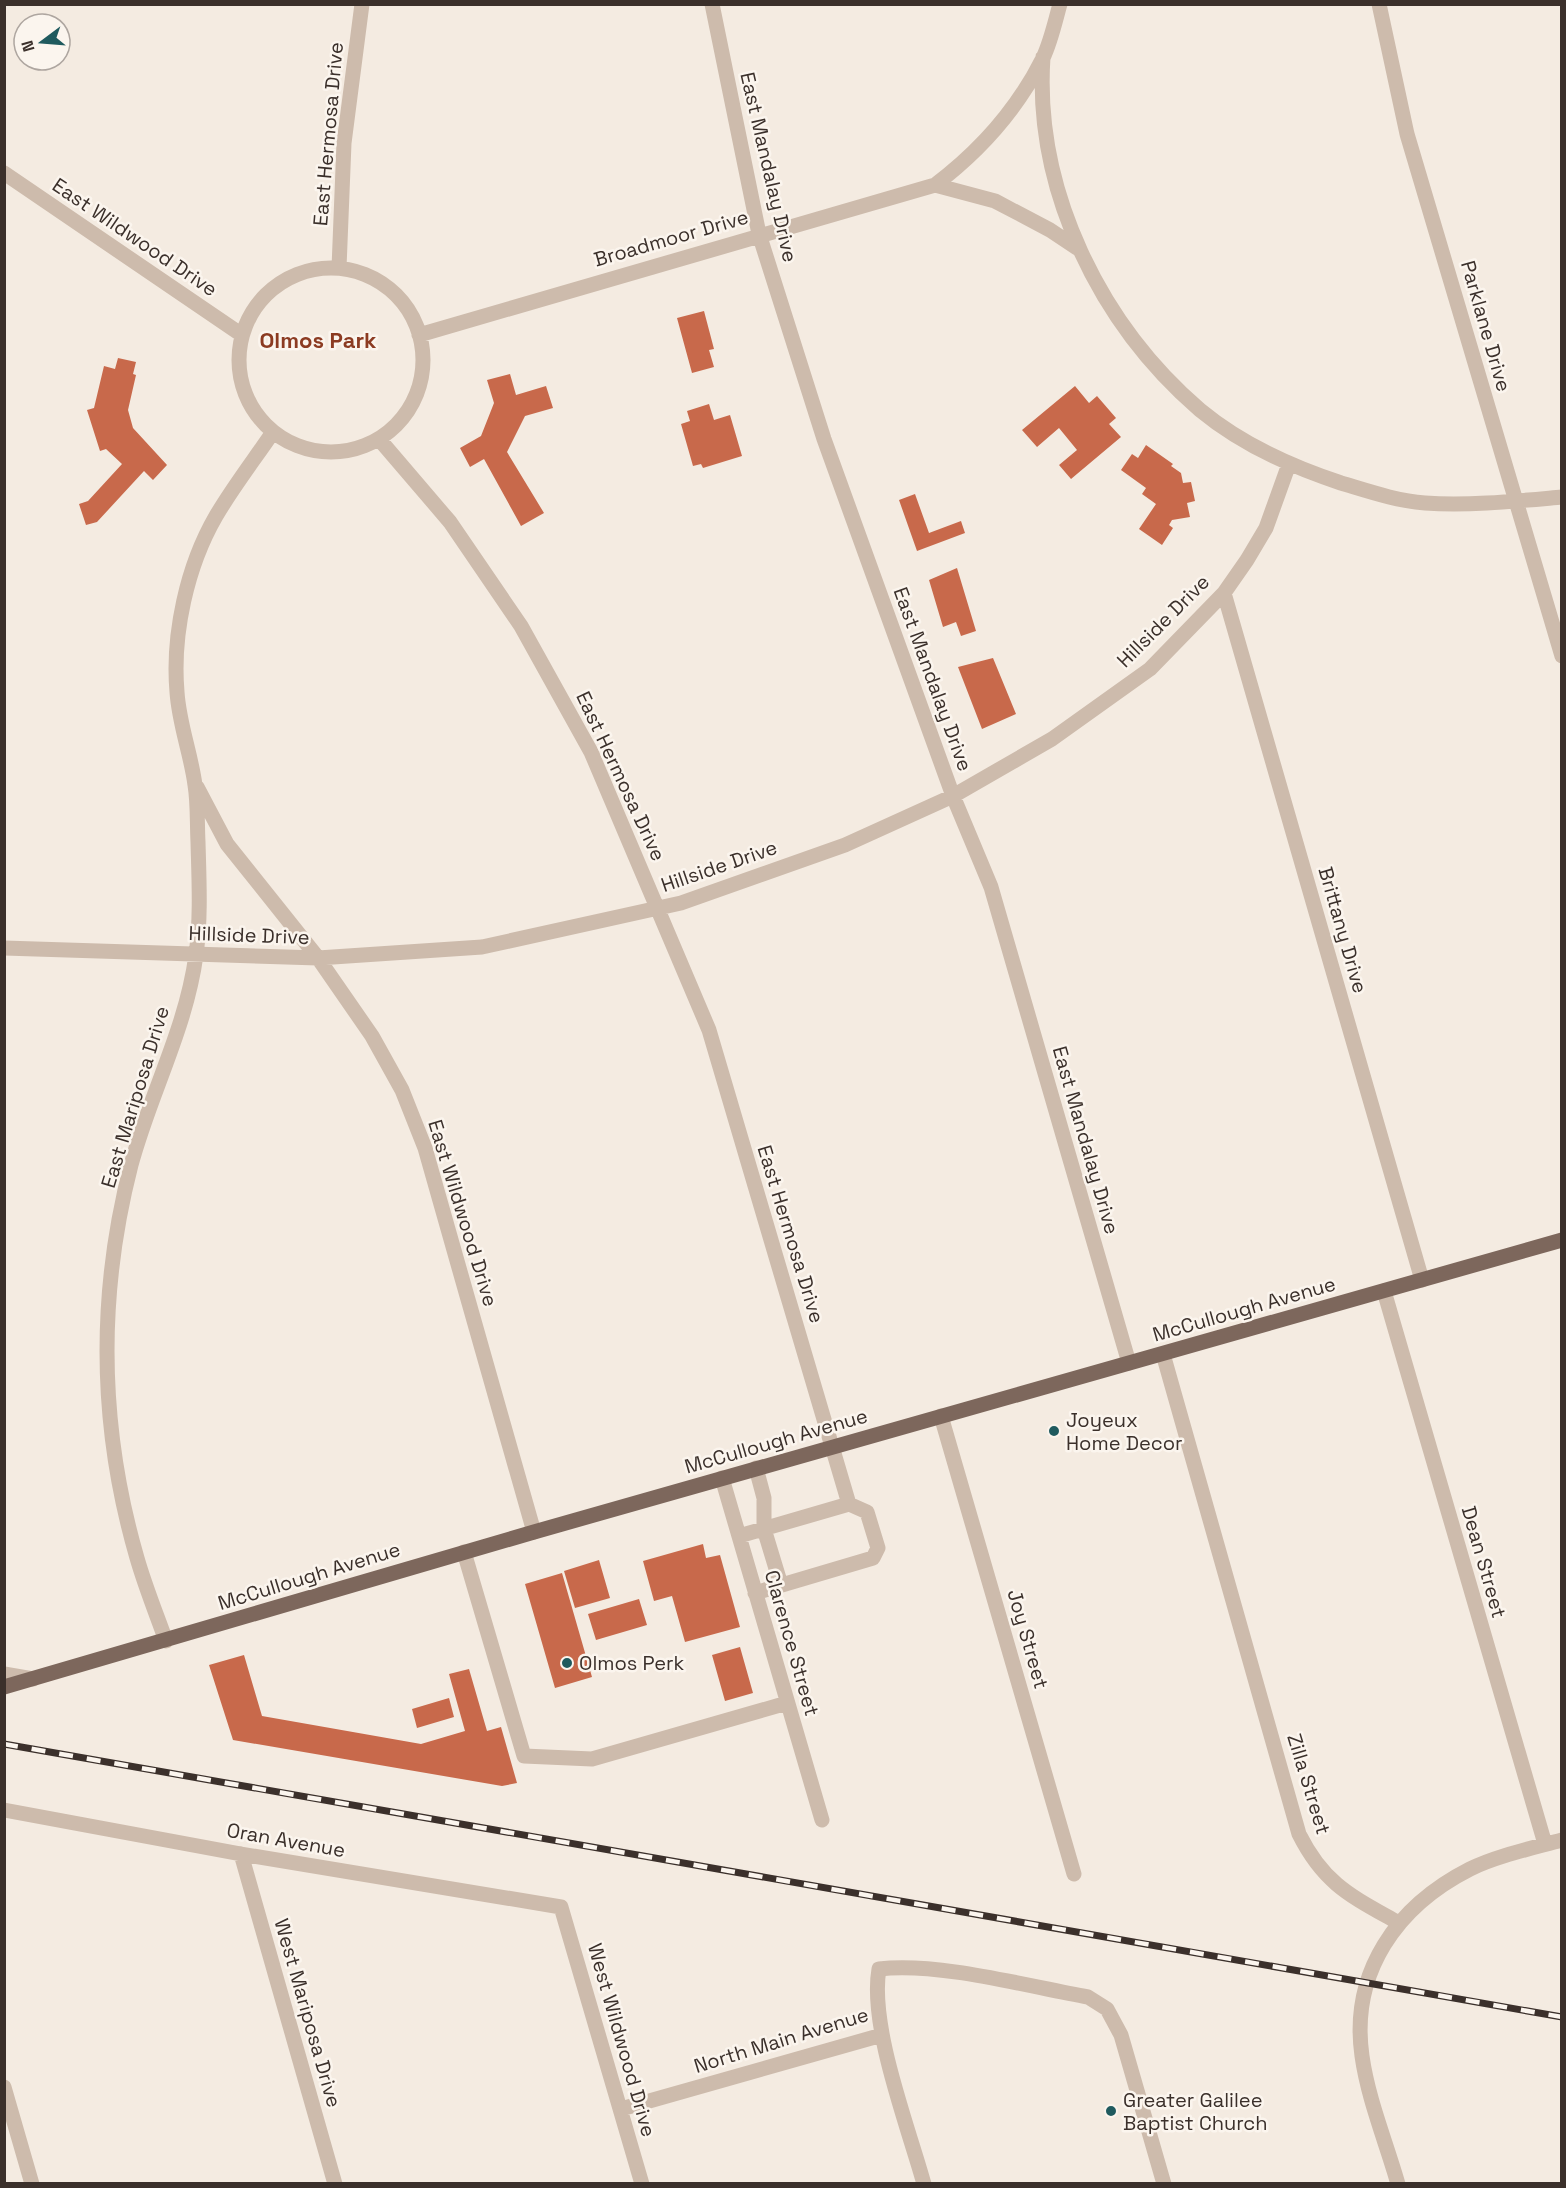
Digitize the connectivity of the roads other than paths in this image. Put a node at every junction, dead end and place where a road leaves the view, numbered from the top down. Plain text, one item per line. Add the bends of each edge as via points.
1 (362, 4) edge
2 (712, 4) edge
3 (1060, 4) edge
4 (1379, 4) edge
5 (1043, 57) junction
6 (4, 173) edge
7 (935, 185) junction
8 (759, 234) junction
9 (1077, 248) junction
10 (339, 268) junction
11 (242, 335) junction
12 (419, 335) junction
13 (273, 432) junction
14 (379, 439) junction
15 (1289, 464) junction
16 (1562, 498) edge
17 (1515, 501) junction
18 (1224, 593) junction
19 (1562, 656) edge
20 (195, 785) junction
21 (953, 796) junction
22 (659, 909) junction
23 (4, 948) edge
24 (196, 954) junction
25 (318, 958) junction
26 (1562, 1240) edge
27 (1422, 1280) junction
28 (1383, 1291) junction
29 (1163, 1354) junction
30 (1129, 1363) junction
31 (941, 1416) junction
32 (833, 1447) junction
33 (756, 1468) junction
34 (722, 1478) junction
35 (849, 1504) junction
36 (764, 1529) junction
37 (534, 1532) junction
38 (739, 1536) junction
39 (464, 1552) junction
40 (781, 1585) junction
41 (755, 1593) junction
42 (166, 1641) junction
43 (4, 1674) edge
44 (33, 1679) junction
45 (4, 1687) edge
46 (787, 1703) junction
47 (4, 1810) edge
48 (822, 1820) dead end
49 (1562, 1840) edge
50 (1545, 1845) junction
51 (241, 1854) junction
52 (1074, 1874) dead end
53 (561, 1907) joint
54 (1397, 1923) junction
55 (882, 2036) junction
56 (4, 2086) edge
57 (621, 2109) junction
58 (32, 2184) edge
59 (335, 2184) edge
60 (642, 2184) edge
61 (924, 2184) edge
62 (1164, 2184) edge
63 (1398, 2184) edge

1 - 10 street, East Hermosa Drive via 344,143
2 - 8 street, East Mandalay Drive
3 - 5 street
4 - 17 street, Parklane Drive via 1407,134
5 - 7 street, Broadmoor Drive via 1012,109 993,132
5 - 9 street via 1041,84 1048,141
6 - 11 street, East Wildwood Drive
7 - 8 street, Broadmoor Drive
7 - 9 street via 995,201
8 - 12 street, Broadmoor Drive
8 - 21 street, East Mandalay Drive via 824,440
9 - 15 street via 1100,289 1154,363 1201,411
10 - 11 street via 298,274 279,284 250,315
10 - 12 street via 369,276 389,289 405,306
11 - 13 street via 241,381 252,409
12 - 14 street via 423,364 417,394 402,420
13 - 14 street via 292,444 325,452 359,449
13 - 20 street, East Wildwood Drive via 215,517 200,548 186,597 180,627 177,692
14 - 22 street, East Hermosa Drive via 450,522 521,626 591,752
15 - 17 street via 1367,491 1424,503
15 - 18 street, Hillside Drive via 1266,528
16 - 17 street
17 - 19 street, Parklane Drive
18 - 21 street, Hillside Drive via 1150,669 1112,698 1052,739
18 - 27 street, Brittany Drive
20 - 24 street, East Wildwood Drive via 200,902
20 - 25 street, East Wildwood Drive via 227,844
21 - 22 street, Hillside Drive via 845,845
21 - 30 street, East Mandalay Drive via 991,887
22 - 25 street, Hillside Drive via 482,947
22 - 32 street, East Hermosa Drive via 709,1030
23 - 24 street, Hillside Drive
24 - 25 street, Hillside Drive
24 - 42 street, East Mariposa Drive via 178,1033 131,1166 114,1251 105,1339 118,1474 137,1557
25 - 37 street, East Wildwood Drive via 372,1036 402,1090 425,1148
26 - 27 main road, McCullough Avenue
27 - 28 main road, McCullough Avenue
28 - 29 main road, McCullough Avenue
28 - 50 street, Dean Street
29 - 30 main road, McCullough Avenue
29 - 54 street, Zilla Street via 1299,1834 1310,1855 1341,1890
30 - 31 main road, McCullough Avenue
31 - 32 main road, McCullough Avenue
31 - 52 street, Joy Street
32 - 33 main road, McCullough Avenue
32 - 35 street, East Hermosa Drive
33 - 34 main road, McCullough Avenue
33 - 36 street via 764,1497
34 - 37 main road, McCullough Avenue
34 - 38 street, Clarence Street
35 - 36 street
35 - 40 street via 867,1512 878,1548 873,1558
36 - 38 street
36 - 40 street
37 - 39 main road, McCullough Avenue
38 - 41 street, Clarence Street
39 - 42 main road, McCullough Avenue
39 - 46 street via 524,1756 592,1759
40 - 41 street
41 - 46 street, Clarence Street
42 - 44 main road, McCullough Avenue
43 - 44 street
44 - 45 main road, McCullough Avenue
46 - 48 street, Clarence Street
47 - 51 street, Oran Avenue
49 - 50 street
50 - 54 street via 1471,1868
51 - 53 street, Oran Avenue
51 - 59 street, West Mariposa Drive
53 - 57 street, West Wildwood Drive
54 - 63 street via 1365,1989 1360,2025 1371,2096
55 - 57 street, North Main Avenue
55 - 61 street
55 - 62 street, North Main Avenue via 877,2003 879,1969 933,1970 1088,1997 1107,2009 1121,2035
56 - 58 street
57 - 60 street, West Wildwood Drive

